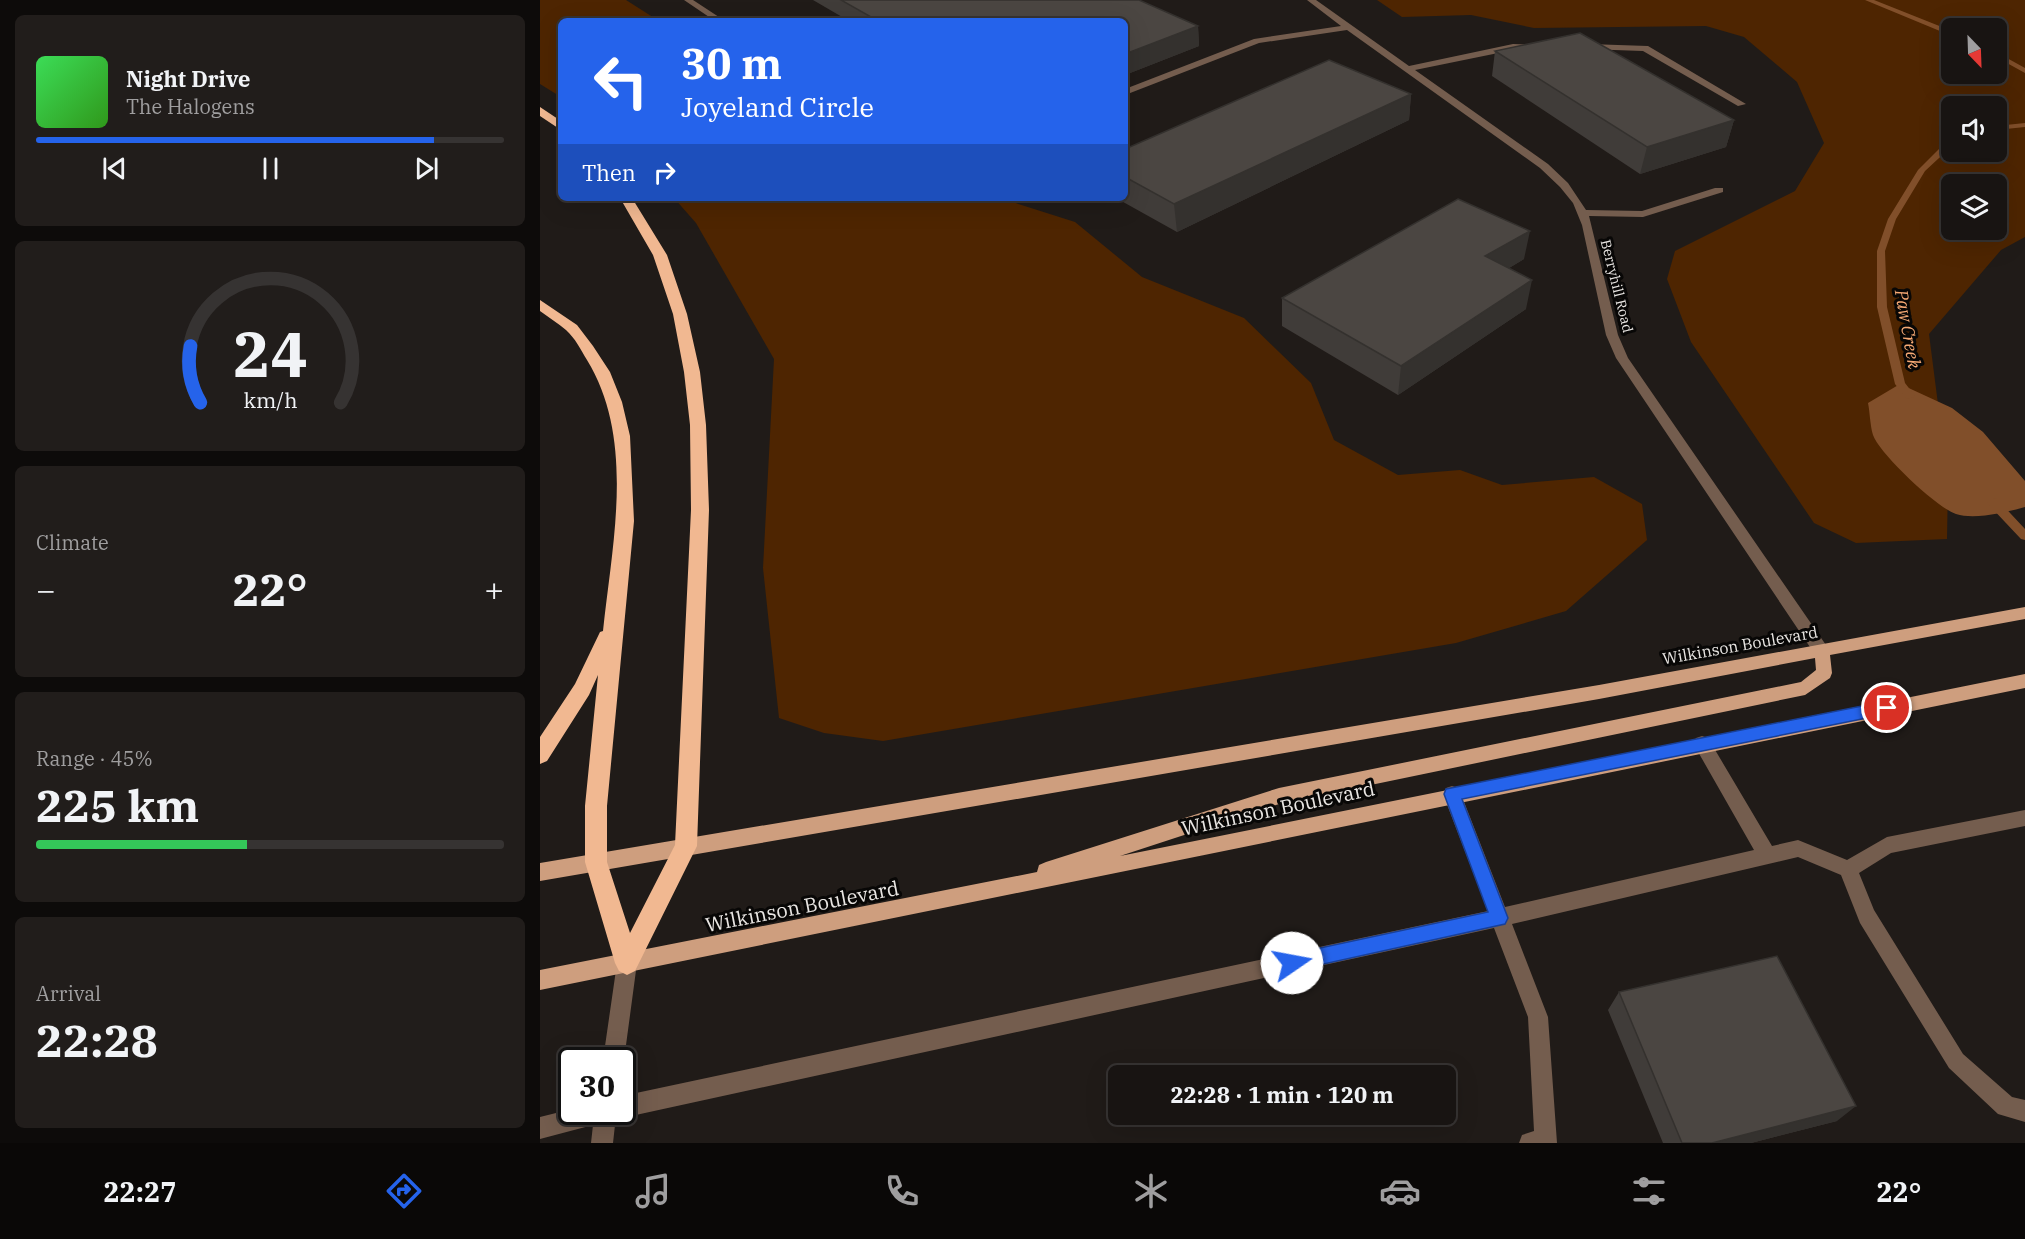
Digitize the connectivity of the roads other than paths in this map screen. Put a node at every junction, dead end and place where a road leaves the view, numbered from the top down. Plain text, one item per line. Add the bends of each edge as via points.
1 (688, 0) edge
2 (1311, 0) edge
3 (716, 18) edge
4 (1348, 27) junction
5 (1543, 47) edge
6 (1574, 47) edge
7 (1408, 69) junction
8 (1128, 91) edge
9 (1741, 104) dead end
10 (540, 110) edge
11 (558, 125) edge
12 (1719, 190) dead end
13 (628, 201) edge
14 (1582, 213) junction
15 (540, 304) edge
16 (2025, 613) edge
17 (613, 624) junction
18 (1822, 652) junction
19 (2025, 681) edge
20 (1702, 743) junction
21 (540, 755) edge
22 (1452, 794) junction
23 (2025, 818) edge
24 (686, 846) junction
25 (1767, 855) junction
26 (596, 862) junction
27 (1848, 869) junction
28 (540, 872) edge
29 (964, 897) junction
30 (1499, 918) junction
31 (627, 963) junction
32 (540, 980) edge
33 (615, 1047) edge
34 (636, 1104) edge
35 (2025, 1111) edge
36 (558, 1124) edge
37 (603, 1125) edge
38 (540, 1128) edge
39 (1540, 1142) edge
40 (602, 1143) edge

1 - 3 street
2 - 4 street, Berryhill Road
4 - 7 street, Berryhill Road
4 - 8 street via 1257,41
5 - 7 street via 1513,47
6 - 9 street via 1645,48
7 - 14 street, Berryhill Road via 1544,166 1564,185
10 - 11 highway
12 - 14 street via 1643,214
13 - 24 highway via 660,255 680,314 698,425 700,510
14 - 18 street, Berryhill Road via 1612,335 1622,358
15 - 17 highway via 572,328 586,346 602,372 622,436 625,521
16 - 18 main road, Wilkinson Boulevard
17 - 21 highway via 582,689
17 - 26 highway via 596,806
18 - 24 main road, Wilkinson Boulevard
18 - 29 main road via 1824,673 1805,688 1279,796
19 - 20 main road, Wilkinson Boulevard
20 - 22 main road, Wilkinson Boulevard
20 - 25 street
22 - 29 main road, Wilkinson Boulevard
22 - 30 street
23 - 27 street via 1887,845
24 - 26 main road, Wilkinson Boulevard
24 - 31 highway
25 - 27 street via 1798,848
25 - 30 street
26 - 28 main road, Wilkinson Boulevard
26 - 31 highway
27 - 35 street via 1867,916 1956,1061 2006,1106
29 - 31 main road, Wilkinson Boulevard
30 - 34 street
30 - 39 street via 1538,1017
31 - 32 main road, Wilkinson Boulevard
31 - 33 street
36 - 38 street
37 - 40 street

